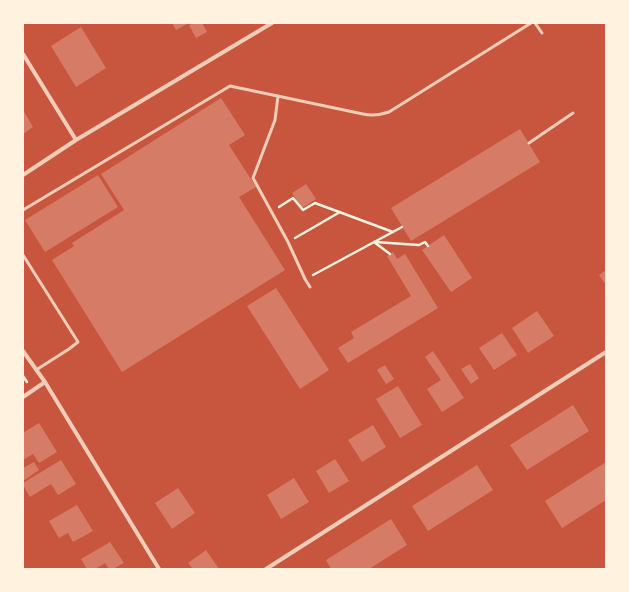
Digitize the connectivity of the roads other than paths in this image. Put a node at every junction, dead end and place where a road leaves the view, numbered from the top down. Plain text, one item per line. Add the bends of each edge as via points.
1 (272, 23) edge
2 (531, 23) edge
3 (535, 23) edge
4 (542, 33) dead end
5 (23, 54) edge
6 (278, 96) junction
7 (573, 113) dead end
8 (76, 140) junction
9 (529, 143) dead end
10 (23, 175) edge
11 (23, 210) edge
12 (23, 255) edge
13 (310, 287) dead end
14 (23, 351) edge
15 (606, 352) edge
16 (36, 370) junction
17 (45, 382) junction
18 (23, 397) edge
19 (159, 569) edge
20 (266, 569) edge

1 - 8 street
2 - 6 lane via 383,114 363,114
3 - 4 lane
5 - 8 street
6 - 11 lane via 234,86 227,87
6 - 13 lane via 275,120 253,178
7 - 9 lane
8 - 10 street
12 - 16 lane via 78,342
14 - 16 street
15 - 20 street
16 - 17 street
17 - 18 street
17 - 19 street

